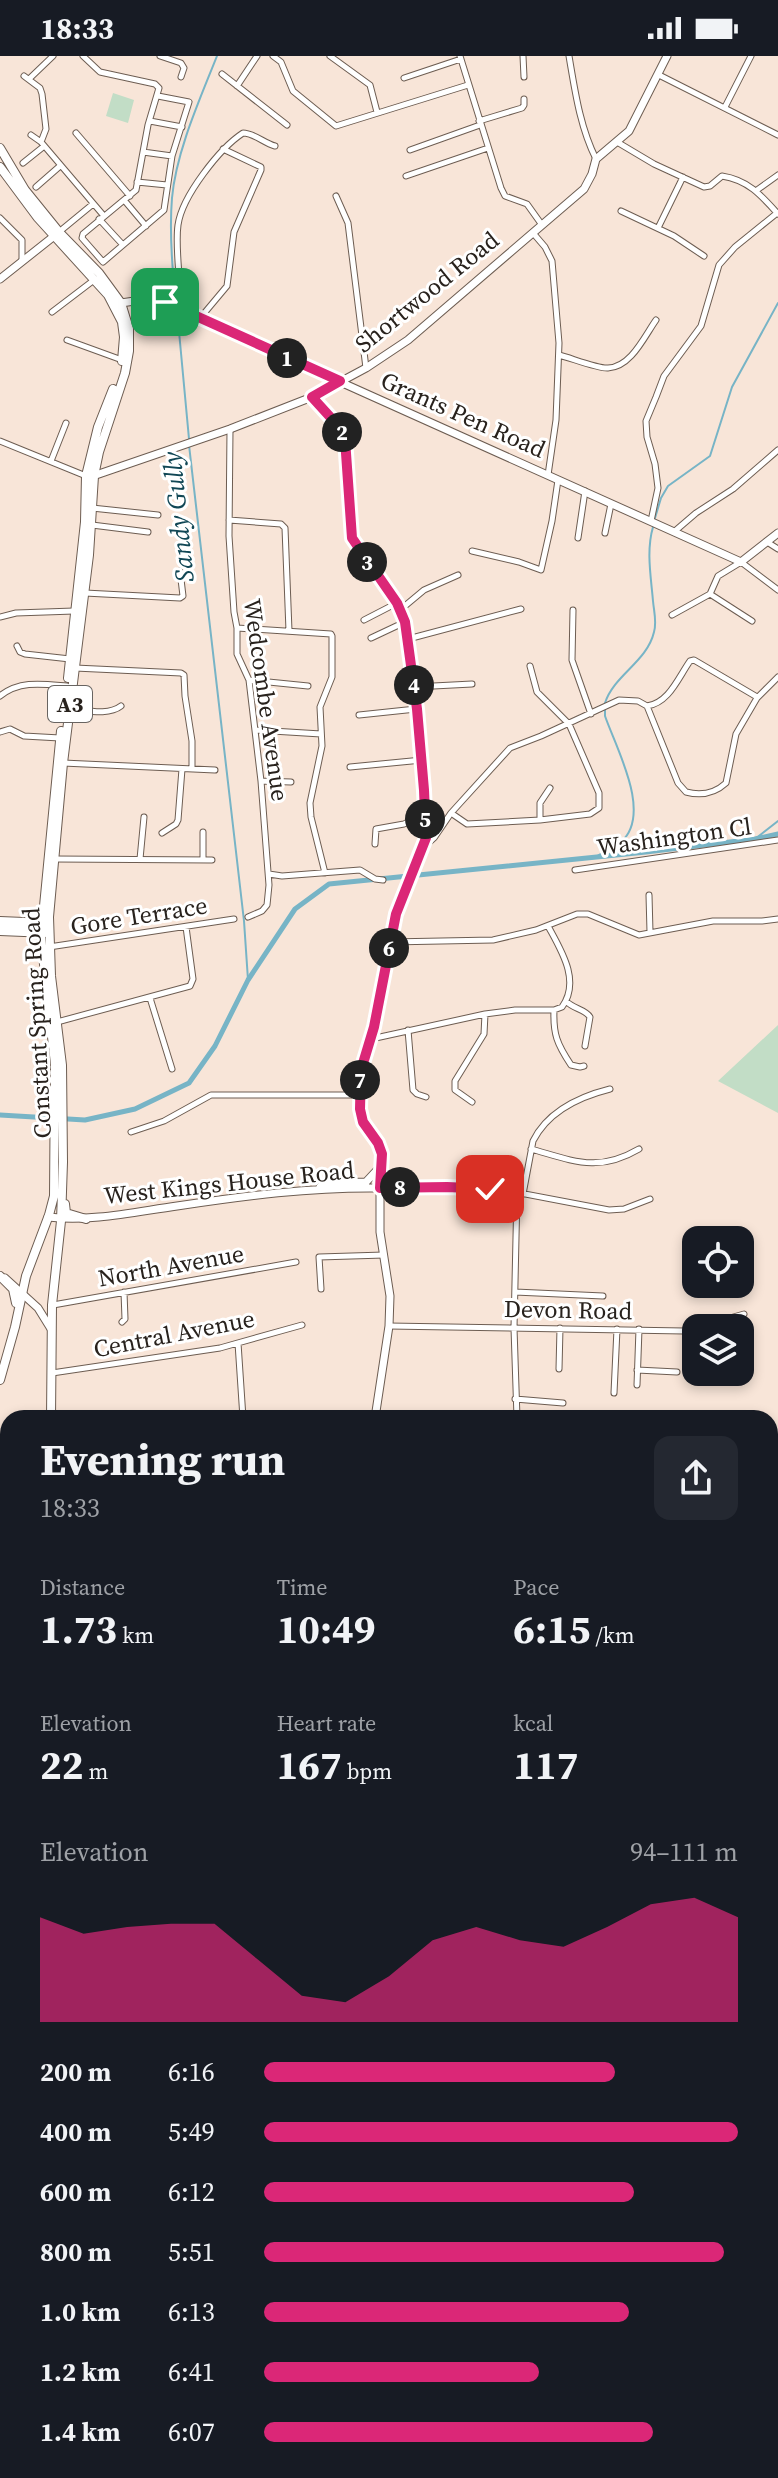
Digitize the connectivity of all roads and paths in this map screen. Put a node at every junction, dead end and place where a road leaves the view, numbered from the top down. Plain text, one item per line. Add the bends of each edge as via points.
1 (53, 56) edge
2 (83, 56) edge
3 (160, 56) edge
4 (257, 56) edge
5 (273, 56) edge
6 (331, 56) edge
7 (523, 56) edge
8 (569, 56) edge
9 (751, 56) edge
10 (168, 57) edge
11 (664, 57) edge
12 (460, 58) edge
13 (222, 74) dead end
14 (659, 75) junction
15 (181, 77) dead end
16 (524, 77) dead end
17 (404, 78) dead end
18 (468, 85) junction
19 (237, 86) junction
20 (158, 96) junction
21 (524, 99) dead end
22 (725, 107) junction
23 (377, 112) junction
24 (150, 121) junction
25 (480, 123) junction
26 (287, 125) dead end
27 (182, 127) junction
28 (76, 133) dead end
29 (31, 135) dead end
30 (778, 135) edge
31 (617, 142) junction
32 (42, 145) junction
33 (275, 146) dead end
34 (0, 148) edge
35 (488, 148) junction
36 (223, 149) junction
37 (410, 150) dead end
38 (143, 152) junction
39 (172, 156) junction
40 (596, 159) junction
41 (23, 163) dead end
42 (60, 166) junction
43 (0, 168) edge
44 (778, 175) edge
45 (406, 176) dead end
46 (683, 177) junction
47 (137, 182) junction
48 (167, 185) junction
49 (36, 187) dead end
50 (757, 190) junction
51 (336, 196) dead end
52 (127, 198) junction
53 (93, 204) junction
54 (621, 211) dead end
55 (778, 213) edge
56 (0, 218) edge
57 (102, 218) junction
58 (542, 225) junction
59 (146, 226) junction
60 (658, 228) junction
61 (533, 233) junction
62 (56, 234) junction
63 (123, 245) junction
64 (704, 256) dead end
65 (22, 261) junction
66 (0, 279) edge
67 (94, 280) junction
68 (121, 303) junction
69 (181, 308) junction
70 (52, 312) dead end
71 (201, 317) junction
72 (656, 320) dead end
73 (67, 340) dead end
74 (559, 355) junction
75 (123, 360) junction
76 (366, 368) junction
77 (340, 381) junction
78 (312, 397) junction
79 (66, 423) dead end
80 (230, 429) junction
81 (0, 441) edge
82 (778, 450) edge
83 (51, 461) junction
84 (548, 475) junction
85 (90, 476) junction
86 (558, 480) junction
87 (585, 491) junction
88 (611, 503) junction
89 (91, 508) junction
90 (158, 515) dead end
91 (229, 520) junction
92 (651, 521) junction
93 (91, 525) junction
94 (675, 531) junction
95 (148, 532) dead end
96 (605, 533) dead end
97 (778, 533) edge
98 (578, 538) dead end
99 (767, 541) junction
100 (778, 549) edge
101 (472, 551) dead end
102 (741, 562) junction
103 (180, 571) dead end
104 (458, 575) dead end
105 (778, 590) edge
106 (84, 593) junction
107 (710, 594) junction
108 (398, 607) junction
109 (521, 609) dead end
110 (573, 610) dead end
111 (74, 611) junction
112 (672, 615) dead end
113 (0, 617) edge
114 (364, 620) dead end
115 (752, 621) dead end
116 (405, 622) junction
117 (237, 628) junction
118 (289, 631) junction
119 (371, 638) dead end
120 (408, 639) junction
121 (17, 646) dead end
122 (70, 659) junction
123 (530, 666) dead end
124 (75, 668) junction
125 (778, 677) edge
126 (249, 680) junction
127 (472, 684) dead end
128 (67, 686) junction
129 (308, 686) dead end
130 (414, 687) junction
131 (0, 696) edge
132 (757, 698) junction
133 (121, 706) dead end
134 (647, 706) junction
135 (69, 709) junction
136 (417, 709) junction
137 (591, 714) junction
138 (359, 715) dead end
139 (569, 724) junction
140 (256, 730) junction
141 (0, 732) edge
142 (321, 734) junction
143 (61, 738) junction
144 (422, 760) junction
145 (63, 763) junction
146 (350, 767) dead end
147 (182, 769) junction
148 (192, 769) junction
149 (215, 770) dead end
150 (261, 781) junction
151 (291, 782) dead end
152 (550, 788) dead end
153 (451, 813) junction
154 (144, 817) dead end
155 (425, 817) junction
156 (540, 820) junction
157 (203, 832) dead end
158 (162, 833) dead end
159 (778, 840) edge
160 (375, 844) dead end
161 (423, 847) junction
162 (55, 859) junction
163 (140, 859) junction
164 (203, 860) junction
165 (212, 860) dead end
166 (575, 870) dead end
167 (325, 873) junction
168 (269, 874) junction
169 (383, 880) dead end
170 (649, 895) dead end
171 (248, 917) dead end
172 (234, 919) dead end
173 (778, 919) edge
174 (0, 922) edge
175 (548, 926) junction
176 (186, 927) junction
177 (45, 928) junction
178 (0, 930) edge
179 (650, 932) junction
180 (390, 942) junction
181 (45, 947) junction
182 (150, 998) junction
183 (566, 1001) junction
184 (554, 1010) junction
185 (485, 1014) junction
186 (57, 1022) junction
187 (408, 1030) junction
188 (370, 1040) junction
189 (585, 1046) dead end
190 (584, 1066) dead end
191 (172, 1069) dead end
192 (610, 1089) dead end
193 (359, 1095) junction
194 (426, 1097) dead end
195 (472, 1102) dead end
196 (58, 1104) junction
197 (58, 1128) junction
198 (131, 1132) dead end
199 (531, 1149) junction
200 (639, 1149) dead end
201 (382, 1165) junction
202 (63, 1168) junction
203 (318, 1188) junction
204 (380, 1188) junction
205 (520, 1193) junction
206 (650, 1199) dead end
207 (48, 1217) junction
208 (61, 1219) junction
209 (86, 1219) junction
210 (384, 1255) junction
211 (296, 1262) dead end
212 (0, 1275) edge
213 (26, 1276) junction
214 (321, 1289) dead end
215 (124, 1292) junction
216 (515, 1292) junction
217 (21, 1293) junction
218 (603, 1296) dead end
219 (52, 1305) junction
220 (122, 1322) dead end
221 (16, 1324) junction
222 (302, 1325) dead end
223 (389, 1326) junction
224 (514, 1328) junction
225 (560, 1328) junction
226 (51, 1329) junction
227 (617, 1329) junction
228 (639, 1329) junction
229 (682, 1331) edge
230 (238, 1343) junction
231 (559, 1369) dead end
232 (637, 1370) junction
233 (677, 1372) dead end
234 (52, 1373) junction
235 (0, 1378) edge
236 (637, 1385) dead end
237 (614, 1393) dead end
238 (515, 1399) junction
239 (563, 1403) dead end
240 (51, 1410) edge
241 (242, 1410) edge
242 (376, 1410) edge
243 (516, 1410) edge

1 - 32 street via 27,78 42,94
2 - 20 street via 100,72 158,85
3 - 10 street
4 - 19 street
5 - 23 street via 293,91 336,126
6 - 23 street via 370,85
7 - 16 street
8 - 40 street
9 - 22 street
10 - 15 street via 183,66
11 - 14 main road, Shortwood Road
12 - 17 street
12 - 18 street
13 - 19 street
14 - 22 street
14 - 31 main road, Shortwood Road via 629,131
18 - 23 street
18 - 25 street
19 - 26 street
20 - 24 street
20 - 27 street via 189,101
21 - 25 street via 522,108
22 - 30 street
24 - 27 street
24 - 38 street
25 - 35 street
25 - 37 street
27 - 39 street
28 - 52 street
29 - 32 street
31 - 40 main road, Shortwood Road
31 - 46 street
32 - 41 street
32 - 42 street
33 - 36 street via 243,133
34 - 62 main road, Constant Spring Road / A3
35 - 45 street
35 - 58 street via 505,196 527,204
36 - 69 street via 193,188 178,221
36 - 71 street via 261,167 234,232 227,286
38 - 39 street
38 - 47 street
39 - 48 street
40 - 58 main road, Shortwood Road via 584,189
42 - 49 street
42 - 53 street
43 - 62 main road, Constant Spring Road / A3
44 - 50 street
46 - 50 street via 704,187 722,176 732,177
46 - 60 street
47 - 48 street
47 - 52 street
48 - 59 street via 163,212
50 - 55 street
51 - 76 street via 348,223
52 - 57 street
52 - 59 street
53 - 57 street
53 - 62 street
54 - 60 street
55 - 92 street via 719,265 701,326 664,376 646,421 658,488
56 - 65 street via 22,240
57 - 63 street
57 - 63 street via 82,238 103,262
58 - 61 main road, Shortwood Road
59 - 63 street
60 - 64 street
61 - 74 street via 552,261
61 - 76 main road, Shortwood Road via 408,340
62 - 65 main road
62 - 67 main road, Constant Spring Road / A3
62 - 68 main road, Constant Spring Road / A3 via 99,273
65 - 66 main road
67 - 70 street
67 - 75 main road, Constant Spring Road / A3 via 122,322
68 - 69 main road, Grants Pen Road via 148,299
68 - 85 main road, Constant Spring Road / A3 via 129,351
69 - 71 main road, Grants Pen Road
71 - 77 main road, Grants Pen Road
72 - 74 street via 620,366 606,369
73 - 75 street
74 - 84 street
75 - 85 main road, Constant Spring Road / A3 via 98,427
76 - 77 main road, Shortwood Road
77 - 78 main road, Shortwood Road
77 - 84 main road, Grants Pen Road
78 - 80 main road, Shortwood Road
78 - 108 main road via 345,439 352,538
79 - 83 street
80 - 85 main road, Shortwood Road
80 - 91 street, Wedcombe Avenue
81 - 83 street
82 - 94 street
83 - 85 street
84 - 86 main road, Grants Pen Road
85 - 89 main road, Constant Spring Road / A3
85 - 111 main road, Constant Spring Road / A3
86 - 87 main road, Grants Pen Road
86 - 101 street via 541,570
87 - 88 main road, Grants Pen Road
87 - 98 street
88 - 92 main road, Grants Pen Road
88 - 96 street
89 - 90 street
89 - 93 main road, Constant Spring Road / A3
91 - 117 street, Wedcombe Avenue
91 - 118 street via 285,528
92 - 94 main road, Grants Pen Road
93 - 95 street
93 - 106 main road, Constant Spring Road / A3
94 - 102 main road, Grants Pen Road
97 - 99 main road
99 - 100 street
99 - 102 main road
102 - 105 street
102 - 107 street via 718,576
103 - 106 street via 180,598
104 - 108 street
106 - 124 main road, Constant Spring Road / A3
107 - 112 street
107 - 115 street
108 - 114 street
108 - 116 main road
109 - 120 street
110 - 137 street via 572,660
111 - 113 street
111 - 122 main road, Constant Spring Road / A3
116 - 119 street
116 - 120 main road
117 - 118 street
117 - 126 street, Wedcombe Avenue via 237,654
118 - 142 street via 331,634 332,666 320,707
120 - 130 main road
121 - 122 street via 22,653
122 - 128 main road, Constant Spring Road / A3
123 - 139 street via 537,692
124 - 135 main road, Constant Spring Road / A3
124 - 148 street via 184,675
125 - 132 street
126 - 129 street
126 - 140 street, Wedcombe Avenue
127 - 130 street
128 - 131 street via 22,684
128 - 143 main road, Constant Spring Road / A3
130 - 136 main road
132 - 134 street via 694,660 666,697
132 - 134 street via 736,734 726,783 699,794 686,792 678,783
133 - 135 street via 107,711
134 - 137 street via 619,700
135 - 145 main road, Constant Spring Road / A3
136 - 138 street
136 - 144 main road
137 - 139 street
139 - 153 street via 510,748
139 - 156 street via 599,793 599,808 590,814
140 - 142 street
140 - 150 street, Wedcombe Avenue
141 - 143 street
142 - 167 street via 310,803
143 - 177 main road, Constant Spring Road / A3
144 - 146 street
144 - 155 main road
145 - 147 street
145 - 162 main road, Constant Spring Road / A3
147 - 148 street
147 - 158 street via 178,820
148 - 149 street
150 - 151 street
150 - 168 street, Wedcombe Avenue
152 - 156 street via 540,803
153 - 156 street via 467,824
153 - 161 street
154 - 163 street
155 - 160 street via 376,829
155 - 161 main road
157 - 164 street
159 - 166 street, Washington Cl
161 - 180 main road
162 - 163 street
162 - 177 main road, Constant Spring Road / A3
163 - 164 street
164 - 165 street
167 - 168 street
167 - 169 street via 360,870
168 - 171 street, Wedcombe Avenue via 267,905
170 - 179 street
172 - 176 street, Gore Terrace
173 - 179 street via 713,921
174 - 177 highway
175 - 179 street via 588,914 633,934
175 - 180 street via 493,940
175 - 183 street via 570,977
176 - 181 street, Gore Terrace
176 - 182 street via 191,984
177 - 178 highway
177 - 181 main road, Constant Spring Road / A3
180 - 188 main road
181 - 186 main road, Constant Spring Road / A3
181 - 196 main road, Constant Spring Road / A3
182 - 186 street
182 - 191 street
183 - 184 street
183 - 189 street via 590,1017
184 - 185 street
184 - 190 street via 555,1037 562,1051 571,1065
185 - 187 street
185 - 195 street via 482,1038 455,1081 455,1090
186 - 196 main road, Constant Spring Road / A3 via 62,1065
187 - 188 street
187 - 194 street via 413,1090
188 - 193 main road
192 - 199 street via 563,1106 536,1135
193 - 198 street via 211,1095
193 - 201 main road via 363,1122 381,1149
196 - 197 main road, Constant Spring Road / A3
197 - 202 main road, Constant Spring Road / A3
197 - 207 main road, Constant Spring Road / A3
199 - 200 street via 594,1163 613,1162
199 - 205 street
201 - 203 main road via 366,1182
201 - 204 main road
202 - 208 main road, Constant Spring Road / A3
202 - 209 main road via 66,1213
203 - 204 main road, West Kings House Road
203 - 209 main road, West Kings House Road
204 - 205 street, West Kings House Road
204 - 210 main road
205 - 206 street, West Kings House Road via 609,1210
205 - 216 street
207 - 208 main road, West Kings House Road
207 - 213 main road, A3
208 - 209 main road, West Kings House Road
208 - 219 main road, Constant Spring Road / A3
210 - 214 street via 319,1257
210 - 223 main road
211 - 215 street, North Avenue
212 - 213 main road via 18,1280
212 - 217 main road
212 - 221 main road via 16,1298
213 - 217 main road, A3
215 - 219 street, North Avenue
215 - 220 street
216 - 218 street
216 - 224 street
217 - 221 main road, A3
217 - 226 main road
219 - 226 main road, Constant Spring Road / A3
221 - 235 main road, A3
222 - 230 street, Central Avenue
223 - 224 street, Devon Road
223 - 242 main road
224 - 225 street, Devon Road
224 - 238 street
225 - 227 street, Devon Road
225 - 231 street
226 - 234 main road, Constant Spring Road / A3
227 - 228 street, Devon Road
227 - 237 street
228 - 229 street, Devon Road
228 - 232 street
230 - 234 street, Central Avenue
230 - 241 street
232 - 233 street
232 - 236 street
234 - 240 main road, Constant Spring Road / A3
238 - 239 street
238 - 243 street

